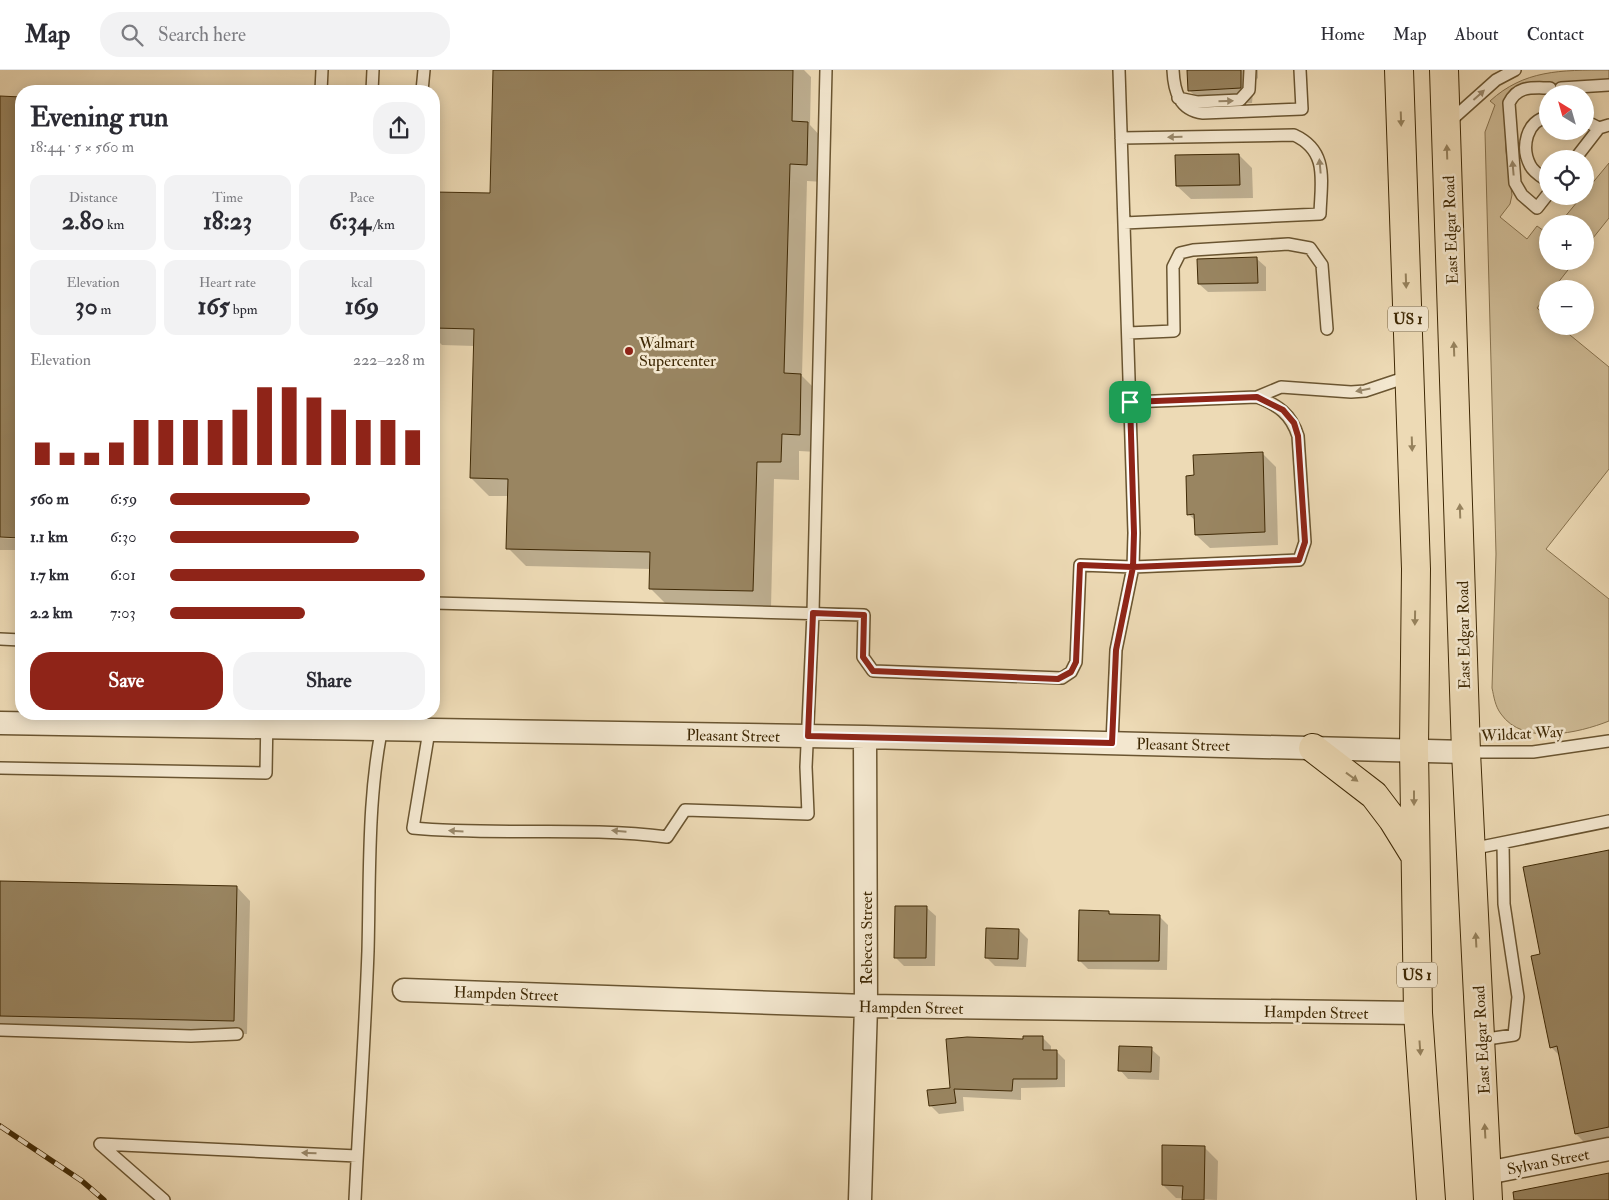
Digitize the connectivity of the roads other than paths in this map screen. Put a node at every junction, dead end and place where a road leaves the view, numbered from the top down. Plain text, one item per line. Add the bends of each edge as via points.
1 (322, 70) edge
2 (373, 70) edge
3 (424, 70) edge
4 (826, 70) edge
5 (1119, 70) edge
6 (1173, 70) edge
7 (1250, 70) edge
8 (1300, 70) edge
9 (1399, 70) edge
10 (1444, 70) edge
11 (1514, 70) edge
12 (321, 85) edge
13 (372, 85) edge
14 (423, 85) edge
15 (1609, 85) edge
16 (1178, 98) junction
17 (1539, 120) edge
18 (1446, 124) junction
19 (1604, 127) edge
20 (1121, 138) junction
21 (1583, 150) edge
22 (1539, 174) edge
23 (1539, 205) edge
24 (1124, 223) junction
25 (1327, 329) dead end
26 (1128, 333) junction
27 (1410, 376) junction
28 (1257, 397) junction
29 (1130, 402) junction
30 (1133, 567) junction
31 (440, 603) edge
32 (813, 613) junction
33 (0, 639) edge
34 (15, 640) edge
35 (267, 721) edge
36 (383, 722) edge
37 (0, 723) edge
38 (429, 731) junction
39 (808, 736) junction
40 (865, 737) junction
41 (1609, 741) edge
42 (1112, 743) junction
43 (1313, 748) junction
44 (1414, 749) junction
45 (1466, 752) junction
46 (0, 768) edge
47 (1609, 821) edge
48 (1503, 844) junction
49 (1471, 849) junction
50 (1414, 855) junction
51 (404, 990) dead end
52 (866, 1006) junction
53 (1418, 1013) junction
54 (0, 1030) edge
55 (237, 1034) dead end
56 (1480, 1040) junction
57 (1609, 1149) edge
58 (357, 1156) junction
59 (1487, 1172) junction
60 (164, 1200) edge
61 (355, 1200) edge
62 (860, 1200) edge
63 (1431, 1200) edge
64 (1488, 1200) edge

1 - 12 lane
2 - 13 lane
3 - 14 lane
4 - 32 lane
5 - 20 lane
6 - 16 lane
16 -> 7 lane via 1197,102 1240,100 1249,90
8 - 16 lane via 1302,110 1203,113 1190,109
9 -> 27 highway, US 1
10 - 18 highway, East Edgar Road
18 -> 11 lane via 1496,80
23 -> 15 lane via 1537,208 1515,184 1509,103 1514,94 1521,89
17 - 22 lane via 1528,130 1528,158 1530,166
45 -> 18 highway, East Edgar Road
19 - 21 lane
20 - 24 lane
24 -> 20 lane via 1320,214 1319,157 1307,140 1294,135
24 - 26 lane
25 - 26 lane via 1322,264 1310,248 1288,244 1180,253 1173,267 1174,331
26 - 29 lane
27 -> 28 lane via 1365,391 1282,387
27 -> 44 highway, US 1 via 1416,569
28 - 29 lane
28 - 30 lane via 1283,410 1294,423 1300,451 1305,542 1299,560
29 - 30 lane
30 - 32 lane via 1080,565 1076,662 1071,672 1058,679 873,671 863,657 864,615
30 - 42 lane via 1116,650
31 - 32 lane
32 - 39 lane
33 - 34 lane
35 - 36 street, Pleasant Street
35 - 37 street, Pleasant Street
35 - 46 lane via 266,773
36 - 38 street, Pleasant Street
36 - 58 lane via 372,823
38 - 39 street, Pleasant Street
39 -> 38 lane via 808,814 685,810 667,837 612,830 508,833 413,828
39 - 40 street, Pleasant Street
40 - 42 street, Pleasant Street
40 - 52 street, Rebecca Street
41 - 45 lane, Wildcat Way via 1533,752
42 - 43 street, Pleasant Street
43 - 44 street, Pleasant Street
43 -> 50 highway via 1374,794
44 - 45 street, Pleasant Street
44 -> 50 highway, US 1
45 - 49 highway, East Edgar Road
47 - 48 lane
48 - 49 lane
48 - 56 lane via 1504,904 1518,997 1514,1035
56 -> 49 highway, East Edgar Road
50 - 53 highway, US 1
51 - 52 street, Hampden Street
52 - 53 street, Hampden Street
52 - 62 street, Rebecca Street
53 -> 63 highway, US 1
54 - 55 lane via 191,1036
59 -> 56 highway, East Edgar Road
57 - 59 street, Sylvan Street
58 -> 60 lane via 100,1144
58 - 61 lane
59 - 64 highway, East Edgar Road

